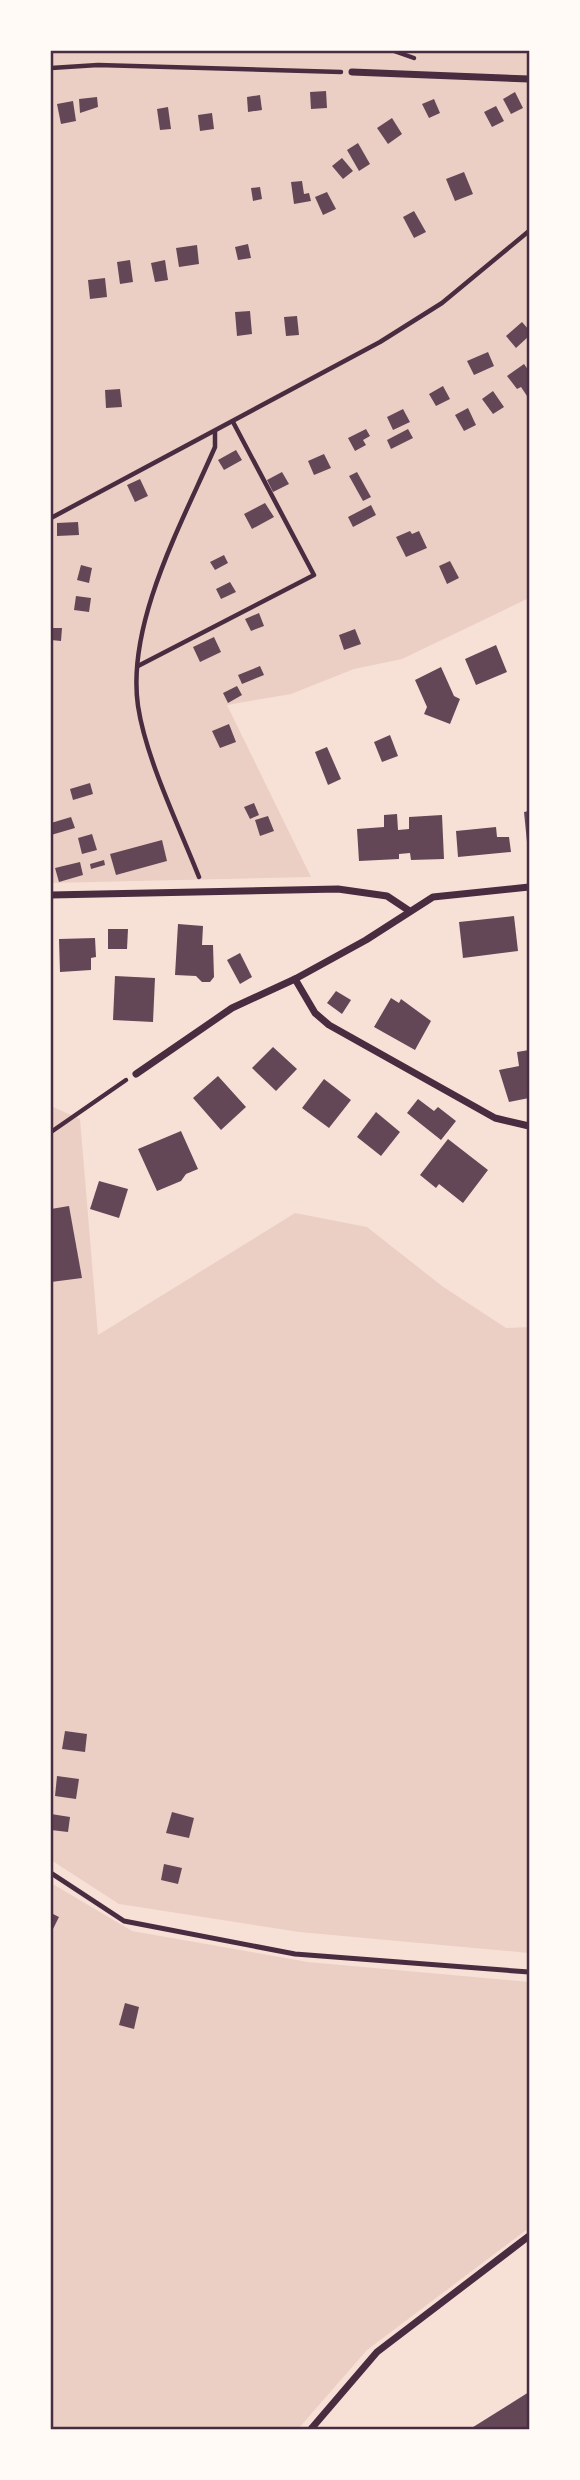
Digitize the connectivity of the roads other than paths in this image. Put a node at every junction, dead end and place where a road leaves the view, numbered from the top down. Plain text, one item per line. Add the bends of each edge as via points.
1 (352, 72) road end
2 (529, 79) edge
3 (529, 887) edge
4 (51, 895) edge
5 (408, 911) junction
6 (295, 979) junction
7 (135, 1074) road end
8 (529, 1126) edge
9 (51, 1873) edge
10 (529, 1972) edge
11 (529, 2236) edge
12 (311, 2429) edge

1 - 2 street
3 - 5 street via 458,892 433,897
4 - 5 street via 372,891
5 - 6 street
6 - 7 street via 232,1008
6 - 8 street via 315,1013 329,1025 495,1118
9 - 10 lane via 124,1921 295,1954
11 - 12 street via 377,2352

